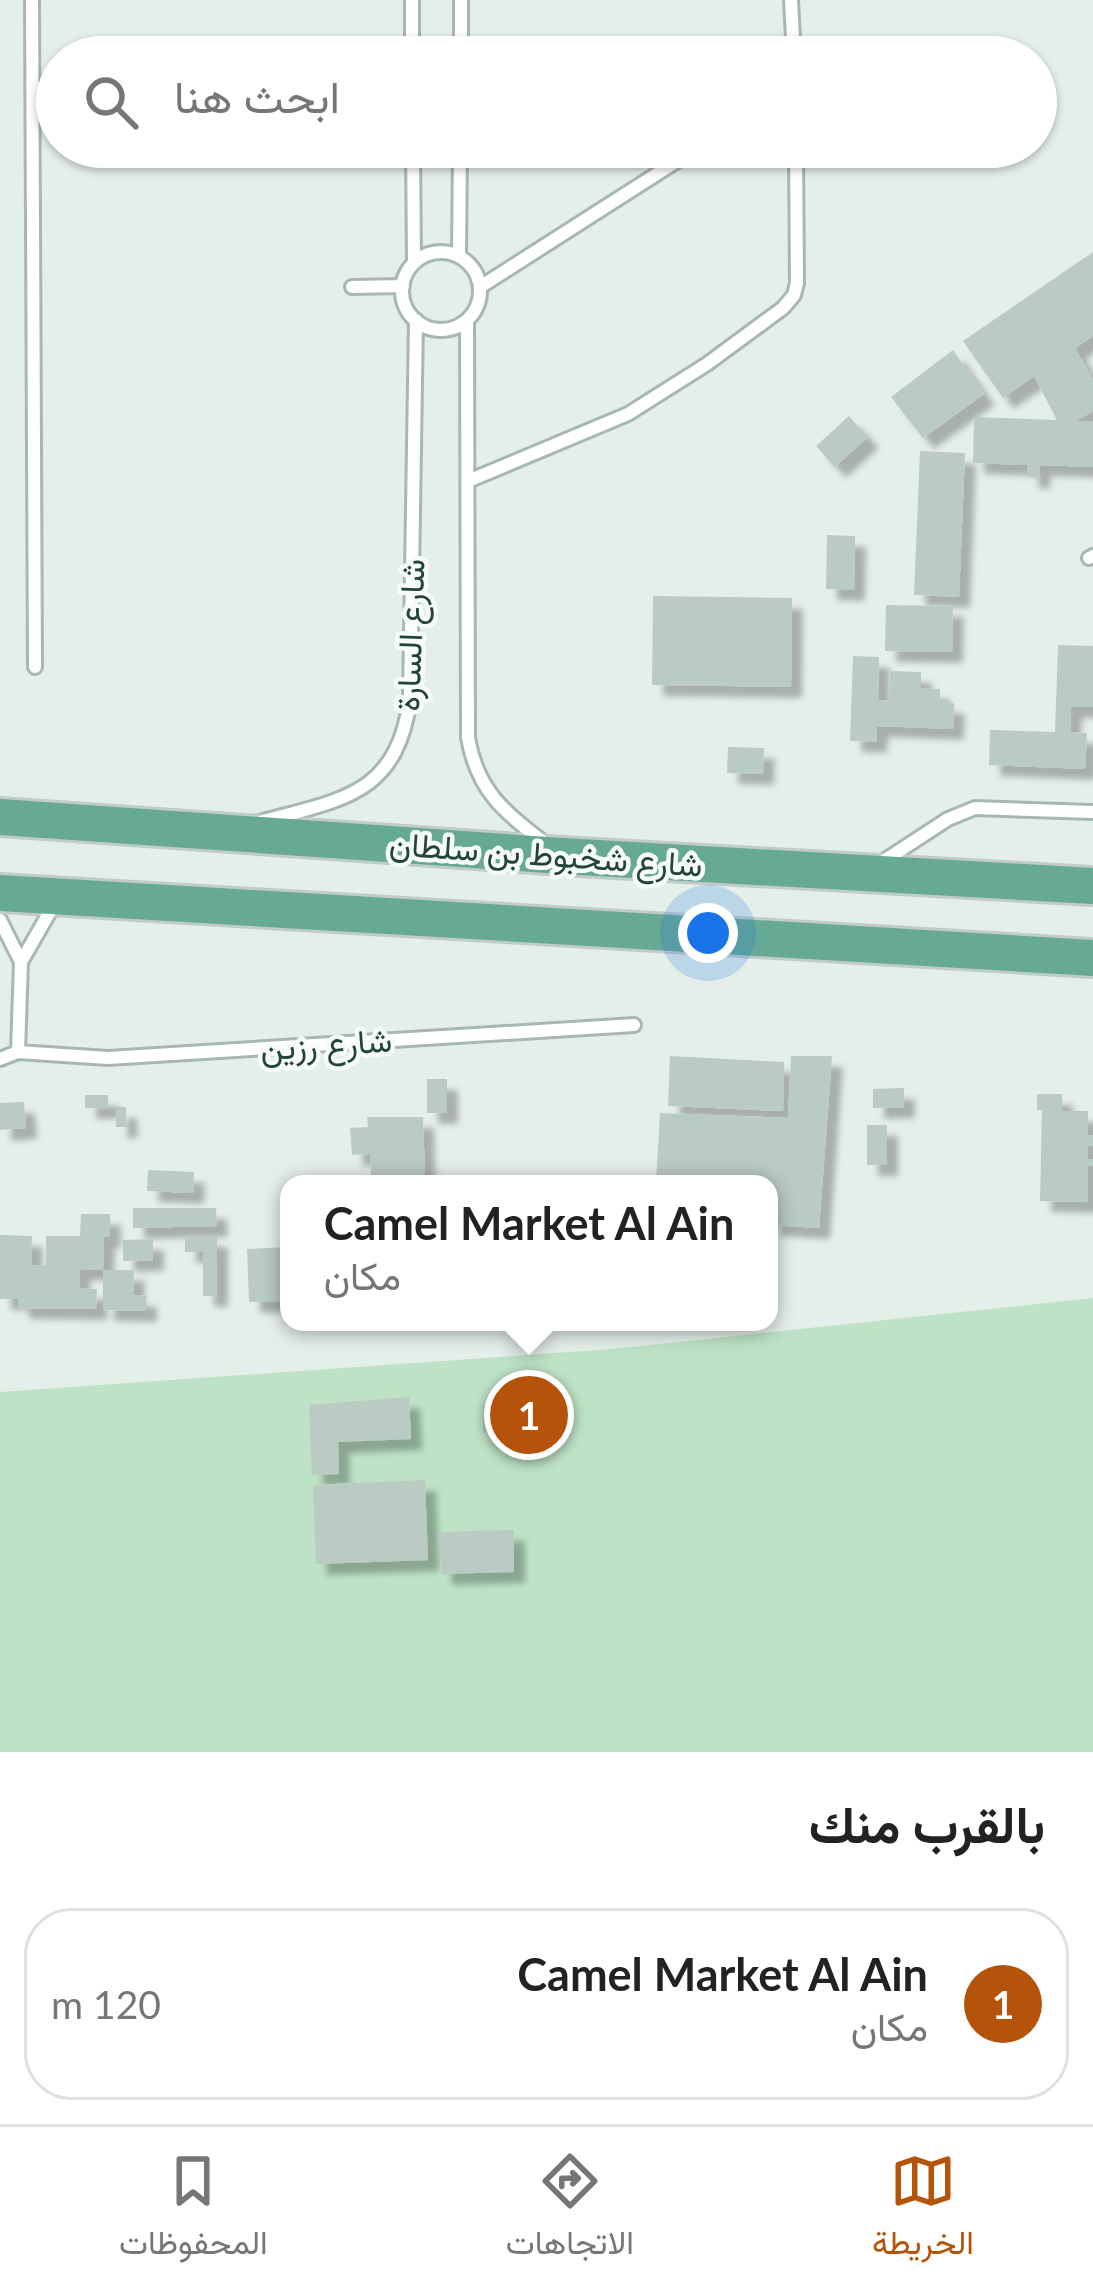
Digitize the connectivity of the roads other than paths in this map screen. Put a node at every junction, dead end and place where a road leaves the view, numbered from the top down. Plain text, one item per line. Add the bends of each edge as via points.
1 (32, 0) edge
2 (412, 0) edge
3 (461, 0) edge
4 (791, 0) edge
5 (412, 36) edge
6 (461, 36) edge
7 (793, 36) edge
8 (32, 88) junction
9 (36, 88) edge
10 (413, 168) edge
11 (460, 168) edge
12 (666, 168) edge
13 (796, 168) edge
14 (459, 256) junction
15 (414, 263) junction
16 (403, 286) junction
17 (352, 287) dead end
18 (480, 287) junction
19 (416, 320) junction
20 (467, 320) junction
21 (468, 481) junction
22 (34, 667) dead end
23 (1093, 812) edge
24 (0, 817) edge
25 (224, 832) junction
26 (562, 856) junction
27 (865, 873) junction
28 (1093, 886) edge
29 (0, 893) edge
30 (60, 896) junction
31 (0, 920) edge
32 (1093, 958) edge
33 (21, 962) junction
34 (634, 1025) dead end
35 (18, 1052) junction
36 (0, 1059) edge

1 - 8 lane
2 - 5 lane
3 - 6 lane
4 - 7 lane
8 - 9 lane
8 - 22 lane
10 - 15 lane
11 - 14 lane
12 - 18 lane
13 - 21 lane via 796,283 783,308 628,414
14 - 15 lane via 435,253
14 - 18 lane
15 - 16 lane
16 - 17 lane
16 - 19 lane
18 - 20 lane
19 - 20 lane via 442,330
19 - 25 lane, شارع السارة via 410,700 397,754 360,790
20 - 21 lane, شارع السارة
21 - 26 lane, شارع السارة via 474,768 504,811
23 - 27 lane via 975,808
24 - 25 main road, شارع شخبوط بن سلطان
25 - 26 main road, شارع شخبوط بن سلطان
26 - 27 main road, شارع شخبوط بن سلطان
27 - 28 main road, شارع شخبوط بن سلطان
29 - 30 main road, شارع شخبوط بن سلطان
30 - 32 main road, شارع شخبوط بن سلطان
30 - 33 lane
31 - 33 lane
33 - 35 lane
34 - 35 lane, شارع رزين via 107,1058
35 - 36 lane, شارع رزين

